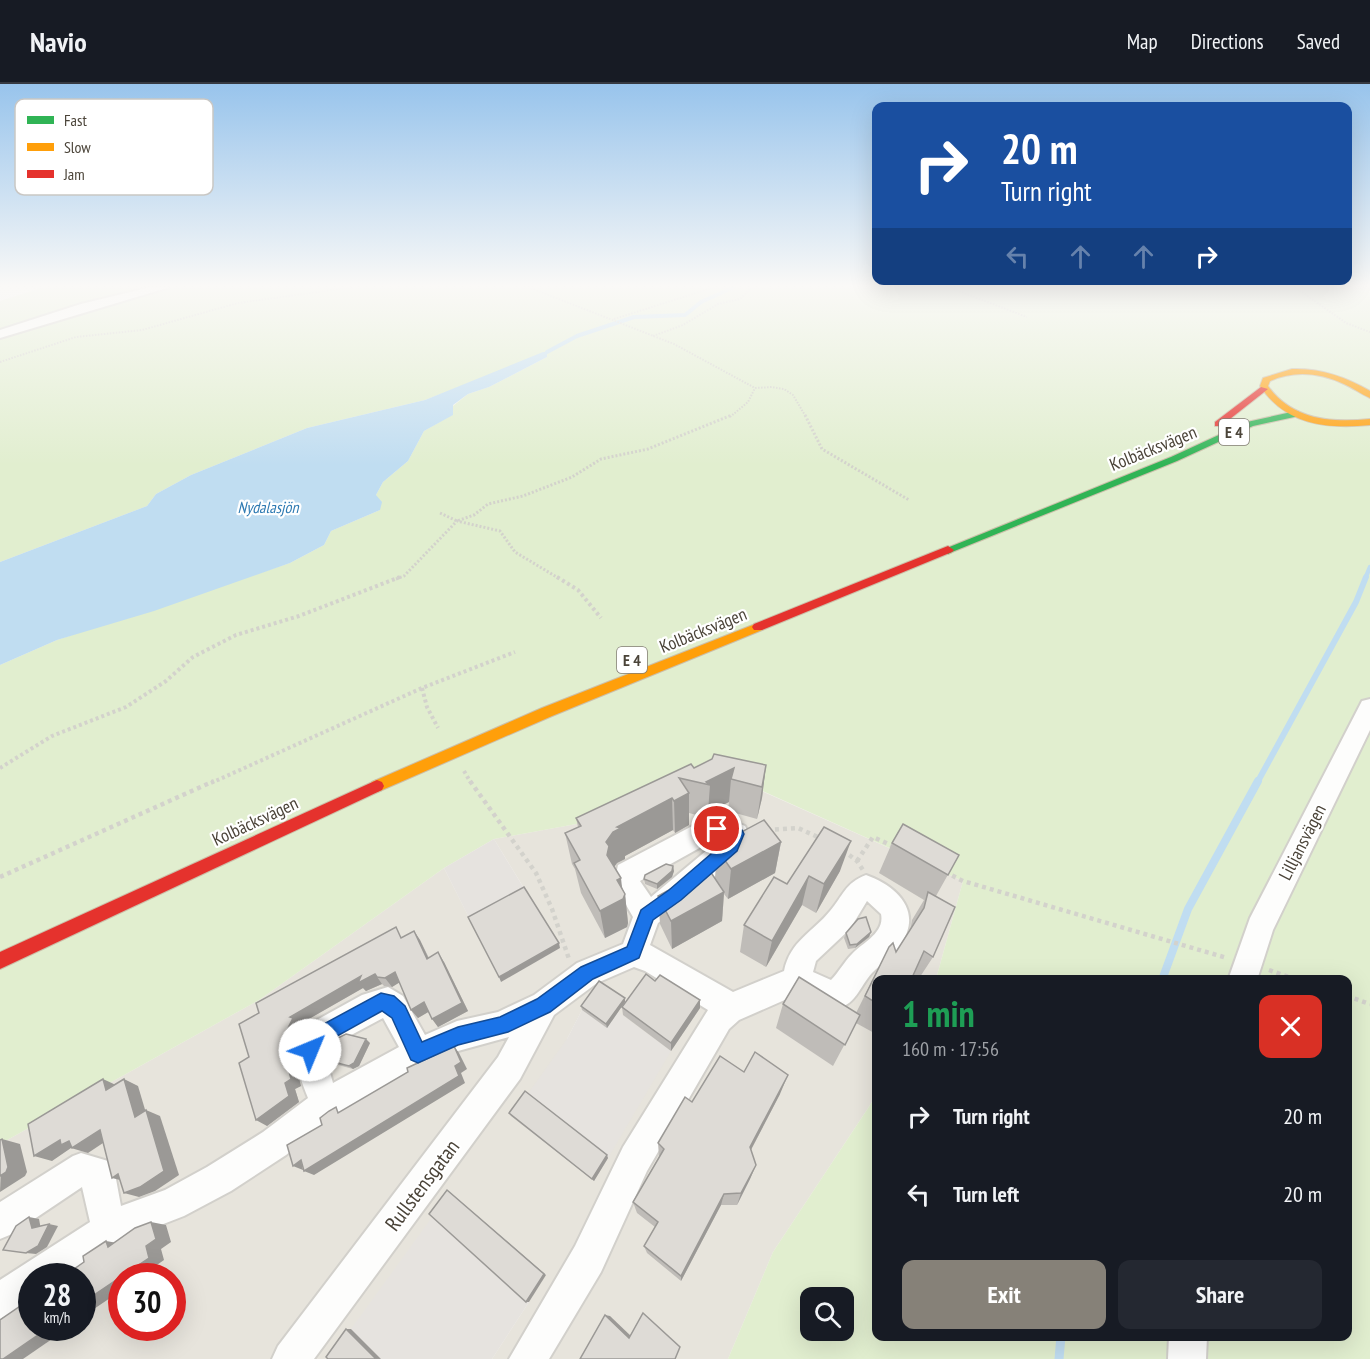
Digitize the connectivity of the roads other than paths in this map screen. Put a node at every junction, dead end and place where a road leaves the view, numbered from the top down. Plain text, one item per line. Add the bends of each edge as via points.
1 (1370, 378) edge
2 (1344, 381) junction
3 (1264, 389) junction
4 (1370, 395) edge
5 (1296, 414) junction
6 (1370, 422) edge
7 (1352, 424) junction
8 (1370, 429) edge
9 (936, 539) dead end
10 (1370, 707) edge
11 (647, 915) junction
12 (633, 953) junction
13 (0, 961) edge
14 (1245, 971) edge
15 (798, 979) junction
16 (554, 997) junction
17 (731, 1007) junction
18 (418, 1053) junction
19 (326, 1104) junction
20 (0, 1222) edge
21 (109, 1230) junction
22 (57, 1263) edge
23 (18, 1289) edge
24 (0, 1301) edge
25 (1188, 1341) edge
26 (291, 1359) edge
27 (528, 1359) edge
28 (1187, 1359) edge

1 - 2 highway, E 4
2 - 3 highway, E 4 via 1312,373 1284,373 1266,380
2 - 4 highway, E 4
3 - 5 highway, E 4 via 1277,404
3 - 9 highway, Kolbäcksvägen / E 4 via 1201,433
5 - 7 highway, E 4
5 - 13 highway, Kolbäcksvägen / E 4 via 1274,415 1255,422 1153,468 547,712 291,824
6 - 7 highway, E 4
7 - 8 street
10 - 14 street, Lilljansvägen via 1260,927
11 - 11 street via 731,846 736,834 726,829 709,830 627,873 627,884
11 - 12 street
12 - 16 street via 603,964
12 - 17 street via 653,960
15 - 15 street via 806,950 839,921 856,894 866,887 882,895 894,912 895,928 838,994 816,991
15 - 17 street
16 - 18 street via 501,1026 458,1036
16 - 26 street, Rullstensgatan via 509,1068
17 - 27 street via 719,1019 635,1158 588,1259
18 - 19 street
18 - 19 street via 393,1006 388,1002 372,1005 312,1043 311,1057
19 - 21 street via 233,1172
20 - 21 street via 73,1173 89,1170 99,1179
21 - 22 street
23 - 24 street
25 - 28 street

